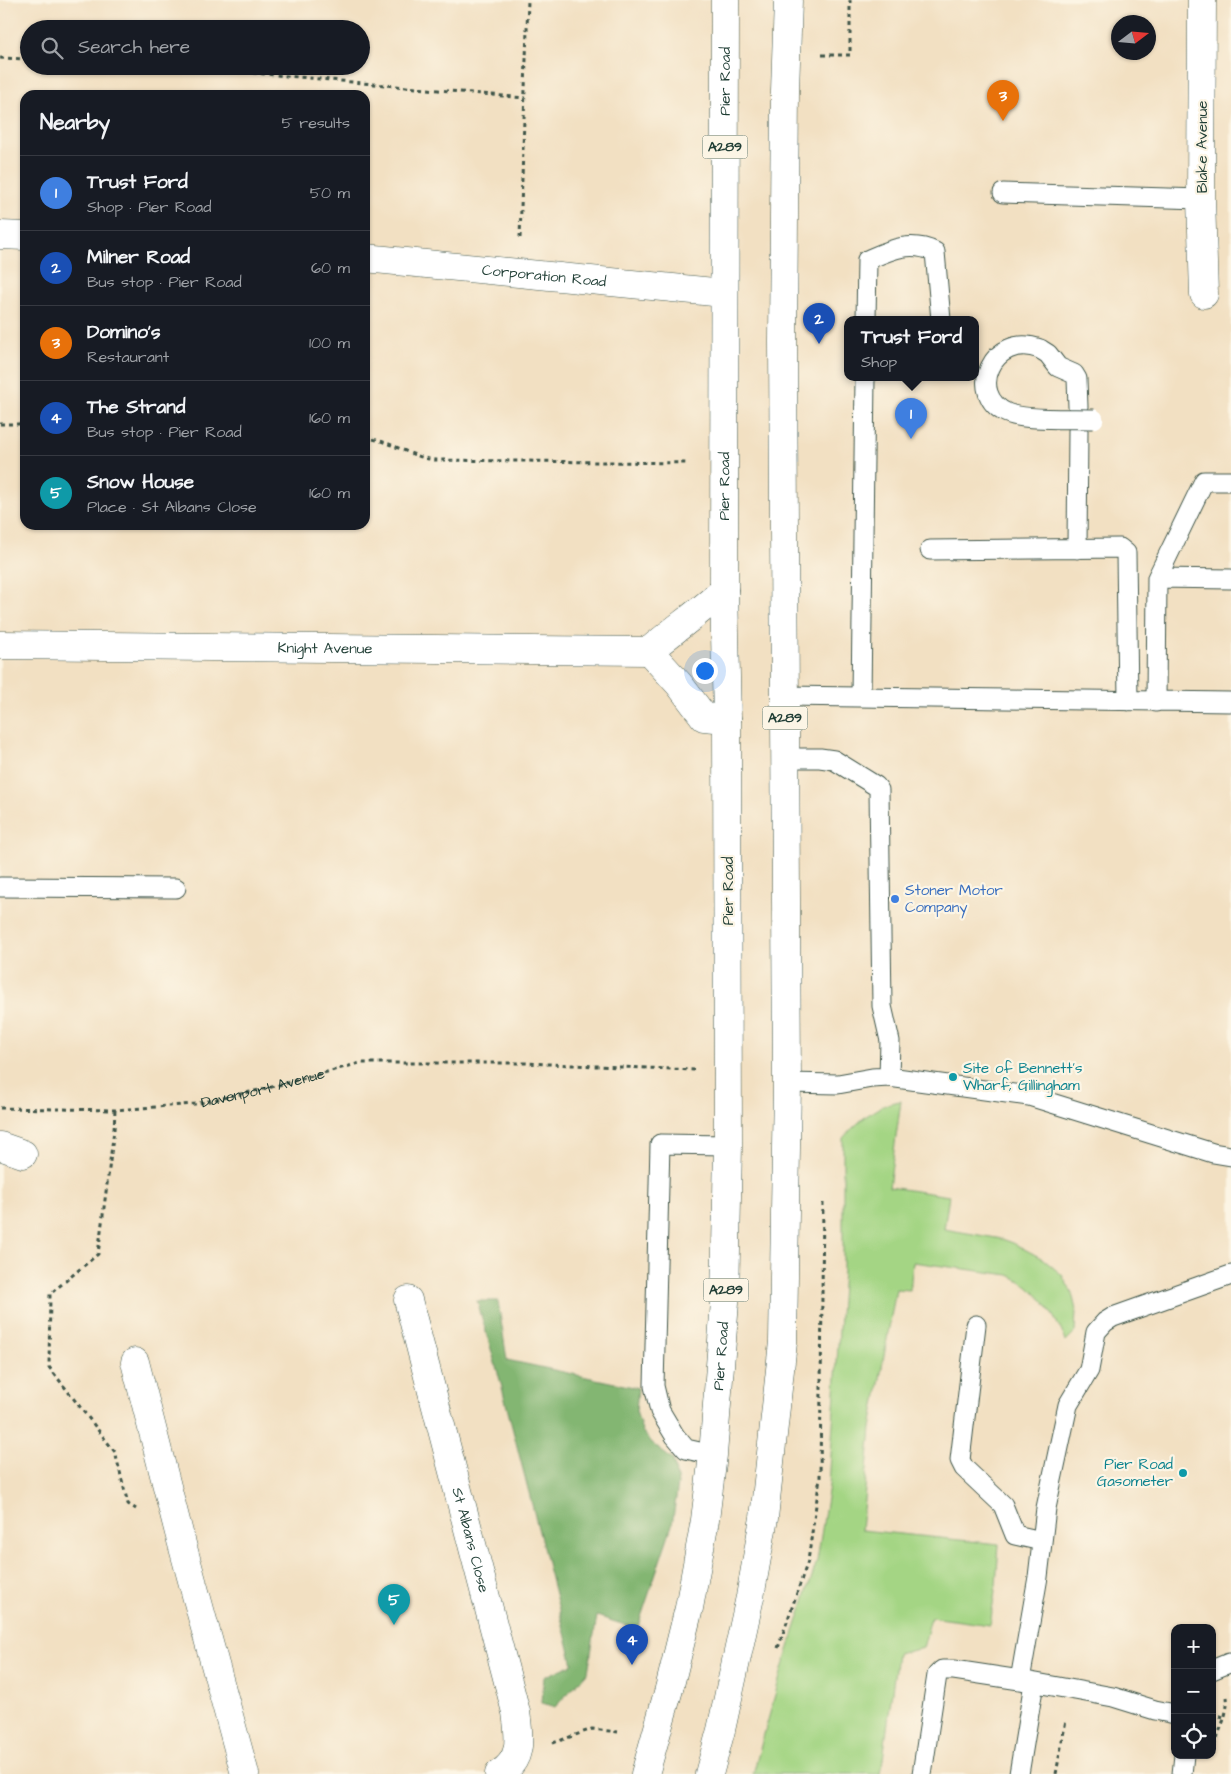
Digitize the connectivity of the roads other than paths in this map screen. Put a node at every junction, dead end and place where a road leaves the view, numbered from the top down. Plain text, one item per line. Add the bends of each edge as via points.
1 (725, 0) edge
2 (788, 0) edge
3 (1202, 0) edge
4 (1003, 193) dead end
5 (1201, 199) junction
6 (0, 235) edge
7 (20, 236) edge
8 (370, 259) edge
9 (724, 293) junction
10 (1204, 294) dead end
11 (866, 316) edge
12 (941, 316) edge
13 (865, 381) edge
14 (1078, 407) dead end
15 (1094, 419) dead end
16 (1078, 430) dead end
17 (1231, 481) edge
18 (1077, 549) junction
19 (930, 550) dead end
20 (1157, 578) junction
21 (1231, 579) edge
22 (724, 590) junction
23 (0, 645) edge
24 (649, 651) junction
25 (785, 696) junction
26 (860, 697) junction
27 (1128, 701) junction
28 (1156, 702) junction
29 (1231, 702) edge
30 (727, 719) junction
31 (785, 758) junction
32 (0, 887) edge
33 (176, 888) dead end
34 (889, 1077) junction
35 (787, 1083) junction
36 (728, 1145) junction
37 (1231, 1156) edge
38 (1231, 1275) edge
39 (408, 1300) dead end
40 (976, 1325) dead end
41 (135, 1362) dead end
42 (713, 1455) junction
43 (1042, 1541) junction
44 (1027, 1682) junction
45 (1171, 1713) edge
46 (1184, 1759) edge
47 (244, 1774) edge
48 (499, 1774) edge
49 (645, 1774) edge
50 (709, 1774) edge
51 (922, 1774) edge
52 (1019, 1774) edge
53 (1182, 1774) edge

1 - 9 main road, Pier Road / A289
2 - 25 main road, A289 via 783,342
3 - 5 main road, Blake Avenue
4 - 5 lane
5 - 10 main road, Blake Avenue
6 - 7 main road
8 - 9 main road, Corporation Road
9 - 22 main road, Pier Road / A289
11 - 12 lane via 867,260 894,248 922,246 934,252
13 - 26 lane
14 - 15 lane, bridge via 1074,374 1058,367 1048,354 1031,345 1018,345 998,354 987,373 991,400 1004,412 1017,417
16 - 18 lane
17 - 20 lane via 1204,481
18 - 19 lane
18 - 27 lane via 1120,548 1126,553
20 - 21 lane
20 - 28 lane
22 - 24 main road
22 - 30 main road, Pier Road / A289
23 - 24 main road, Knight Avenue
24 - 30 main road via 704,717
25 - 26 lane
25 - 31 main road, A289
26 - 27 lane
27 - 28 lane
28 - 29 lane
30 - 36 main road, Pier Road / A289
31 - 34 lane via 834,760 879,790 882,1006 890,1041
31 - 35 main road, A289
32 - 33 lane
34 - 35 lane via 838,1084
34 - 37 lane via 1029,1096
35 - 50 main road, A289 via 783,1342 765,1508 746,1616
36 - 42 main road, Pier Road / A289 via 726,1302
36 - 42 lane via 660,1144 654,1386 660,1411 686,1449
38 - 43 lane via 1113,1317 1096,1332 1089,1370 1068,1405
39 - 48 main road, St Albans Close via 516,1712 517,1756
40 - 43 lane via 960,1460 964,1468 1003,1504 1015,1535
41 - 47 main road
42 - 49 main road, Pier Road / A289 via 689,1608
43 - 44 lane
44 - 45 lane via 1113,1697
44 - 51 lane via 942,1670 937,1675
44 - 52 lane
46 - 53 lane

